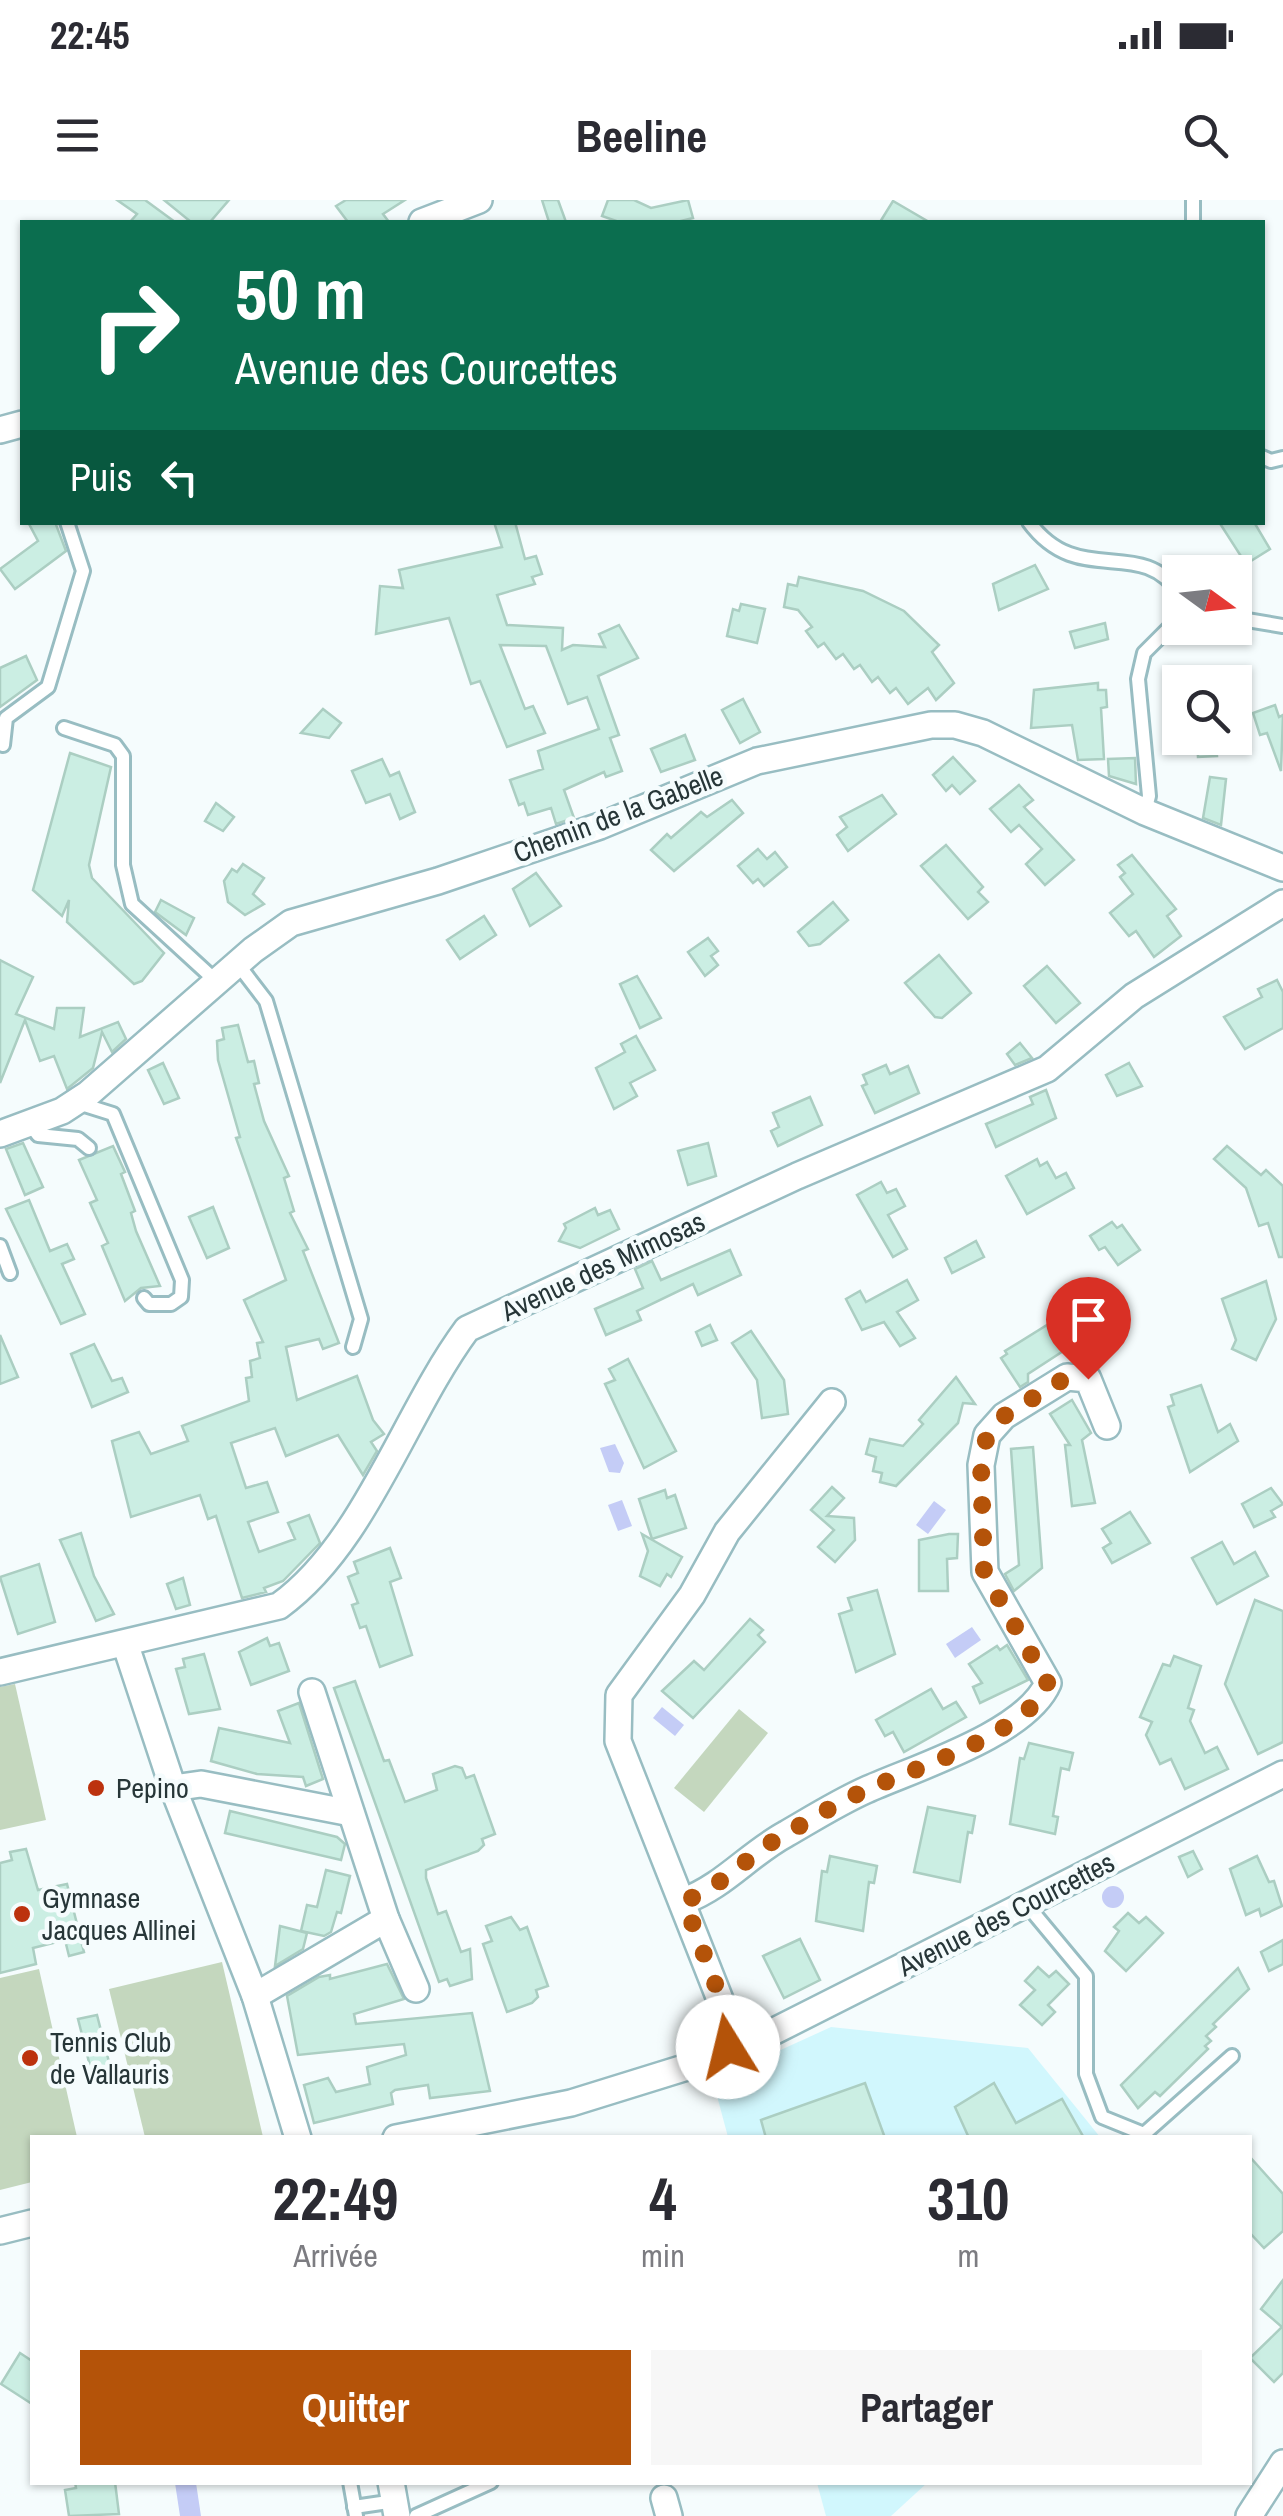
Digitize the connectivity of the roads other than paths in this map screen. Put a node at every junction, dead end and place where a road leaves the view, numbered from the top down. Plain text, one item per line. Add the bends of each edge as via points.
1 (479, 200) edge
2 (444, 205) edge
3 (68, 525) edge
4 (1032, 525) edge
5 (1162, 575) edge
6 (1252, 621) edge
7 (1283, 626) edge
8 (1162, 636) edge
9 (64, 728) dead end
10 (3, 745) dead end
11 (1146, 812) junction
12 (1283, 868) edge
13 (1283, 903) edge
14 (237, 963) junction
15 (216, 981) junction
16 (76, 1102) junction
17 (29, 1123) junction
18 (0, 1134) edge
19 (88, 1148) dead end
20 (0, 1246) edge
21 (10, 1272) dead end
22 (144, 1298) dead end
23 (353, 1347) dead end
24 (832, 1402) dead end
25 (1107, 1426) dead end
26 (126, 1646) junction
27 (0, 1672) edge
28 (312, 1692) dead end
29 (1283, 1774) edge
30 (174, 1788) junction
31 (351, 1813) junction
32 (684, 1901) junction
33 (1027, 1905) junction
34 (386, 1918) junction
35 (416, 1989) dead end
36 (255, 1996) junction
37 (728, 2054) junction
38 (1232, 2056) dead end
39 (297, 2135) edge
40 (411, 2135) edge
41 (30, 2224) edge
42 (0, 2231) edge
43 (1283, 2463) edge
44 (351, 2485) edge
45 (479, 2485) edge
46 (400, 2504) edge
47 (355, 2511) edge
48 (1249, 2516) edge

1 - 2 street
3 - 10 lane via 84,571 48,687 6,718
4 - 5 lane via 1056,552 1149,567
6 - 7 lane
8 - 11 lane via 1144,654 1138,679
9 - 15 lane via 115,745 123,756 122,865 132,904
11 - 12 street, Chemin de la Gabelle
11 - 14 street, Chemin de la Gabelle via 983,733 931,726 758,761 600,826 291,922
13 - 26 street, Avenue des Mimosas via 1134,996 1047,1068 467,1329 311,1583 279,1606
14 - 15 street, Chemin de la Gabelle
14 - 23 lane via 272,1020 361,1319
15 - 16 street, Chemin de la Gabelle
16 - 17 street, Chemin de la Gabelle
16 - 22 lane via 112,1114 182,1280 181,1297 171,1304
17 - 18 street, Chemin de la Gabelle
17 - 19 lane via 38,1135 78,1138
20 - 21 lane
24 - 32 street via 728,1532 692,1595 618,1695 618,1741 633,1788
25 - 32 street via 1088,1379 1067,1377 1004,1416 987,1435 981,1464 984,1572 1038,1658 1048,1684 1042,1697 971,1744 865,1790 780,1837 712,1891
26 - 27 street, Avenue des Mimosas
26 - 30 street
28 - 31 street
29 - 33 street, Avenue des Courcettes
30 - 31 street via 200,1784
30 - 36 street
31 - 34 street
32 - 37 street via 722,2002
33 - 37 street, Avenue des Courcettes
33 - 38 lane via 1086,1976 1086,2074 1102,2117 1144,2134
34 - 35 street
34 - 36 street
36 - 39 street
37 - 40 street, Avenue des Courcettes via 571,2104
41 - 42 street
43 - 48 street
44 - 47 lane
45 - 46 lane
46 - 47 lane

